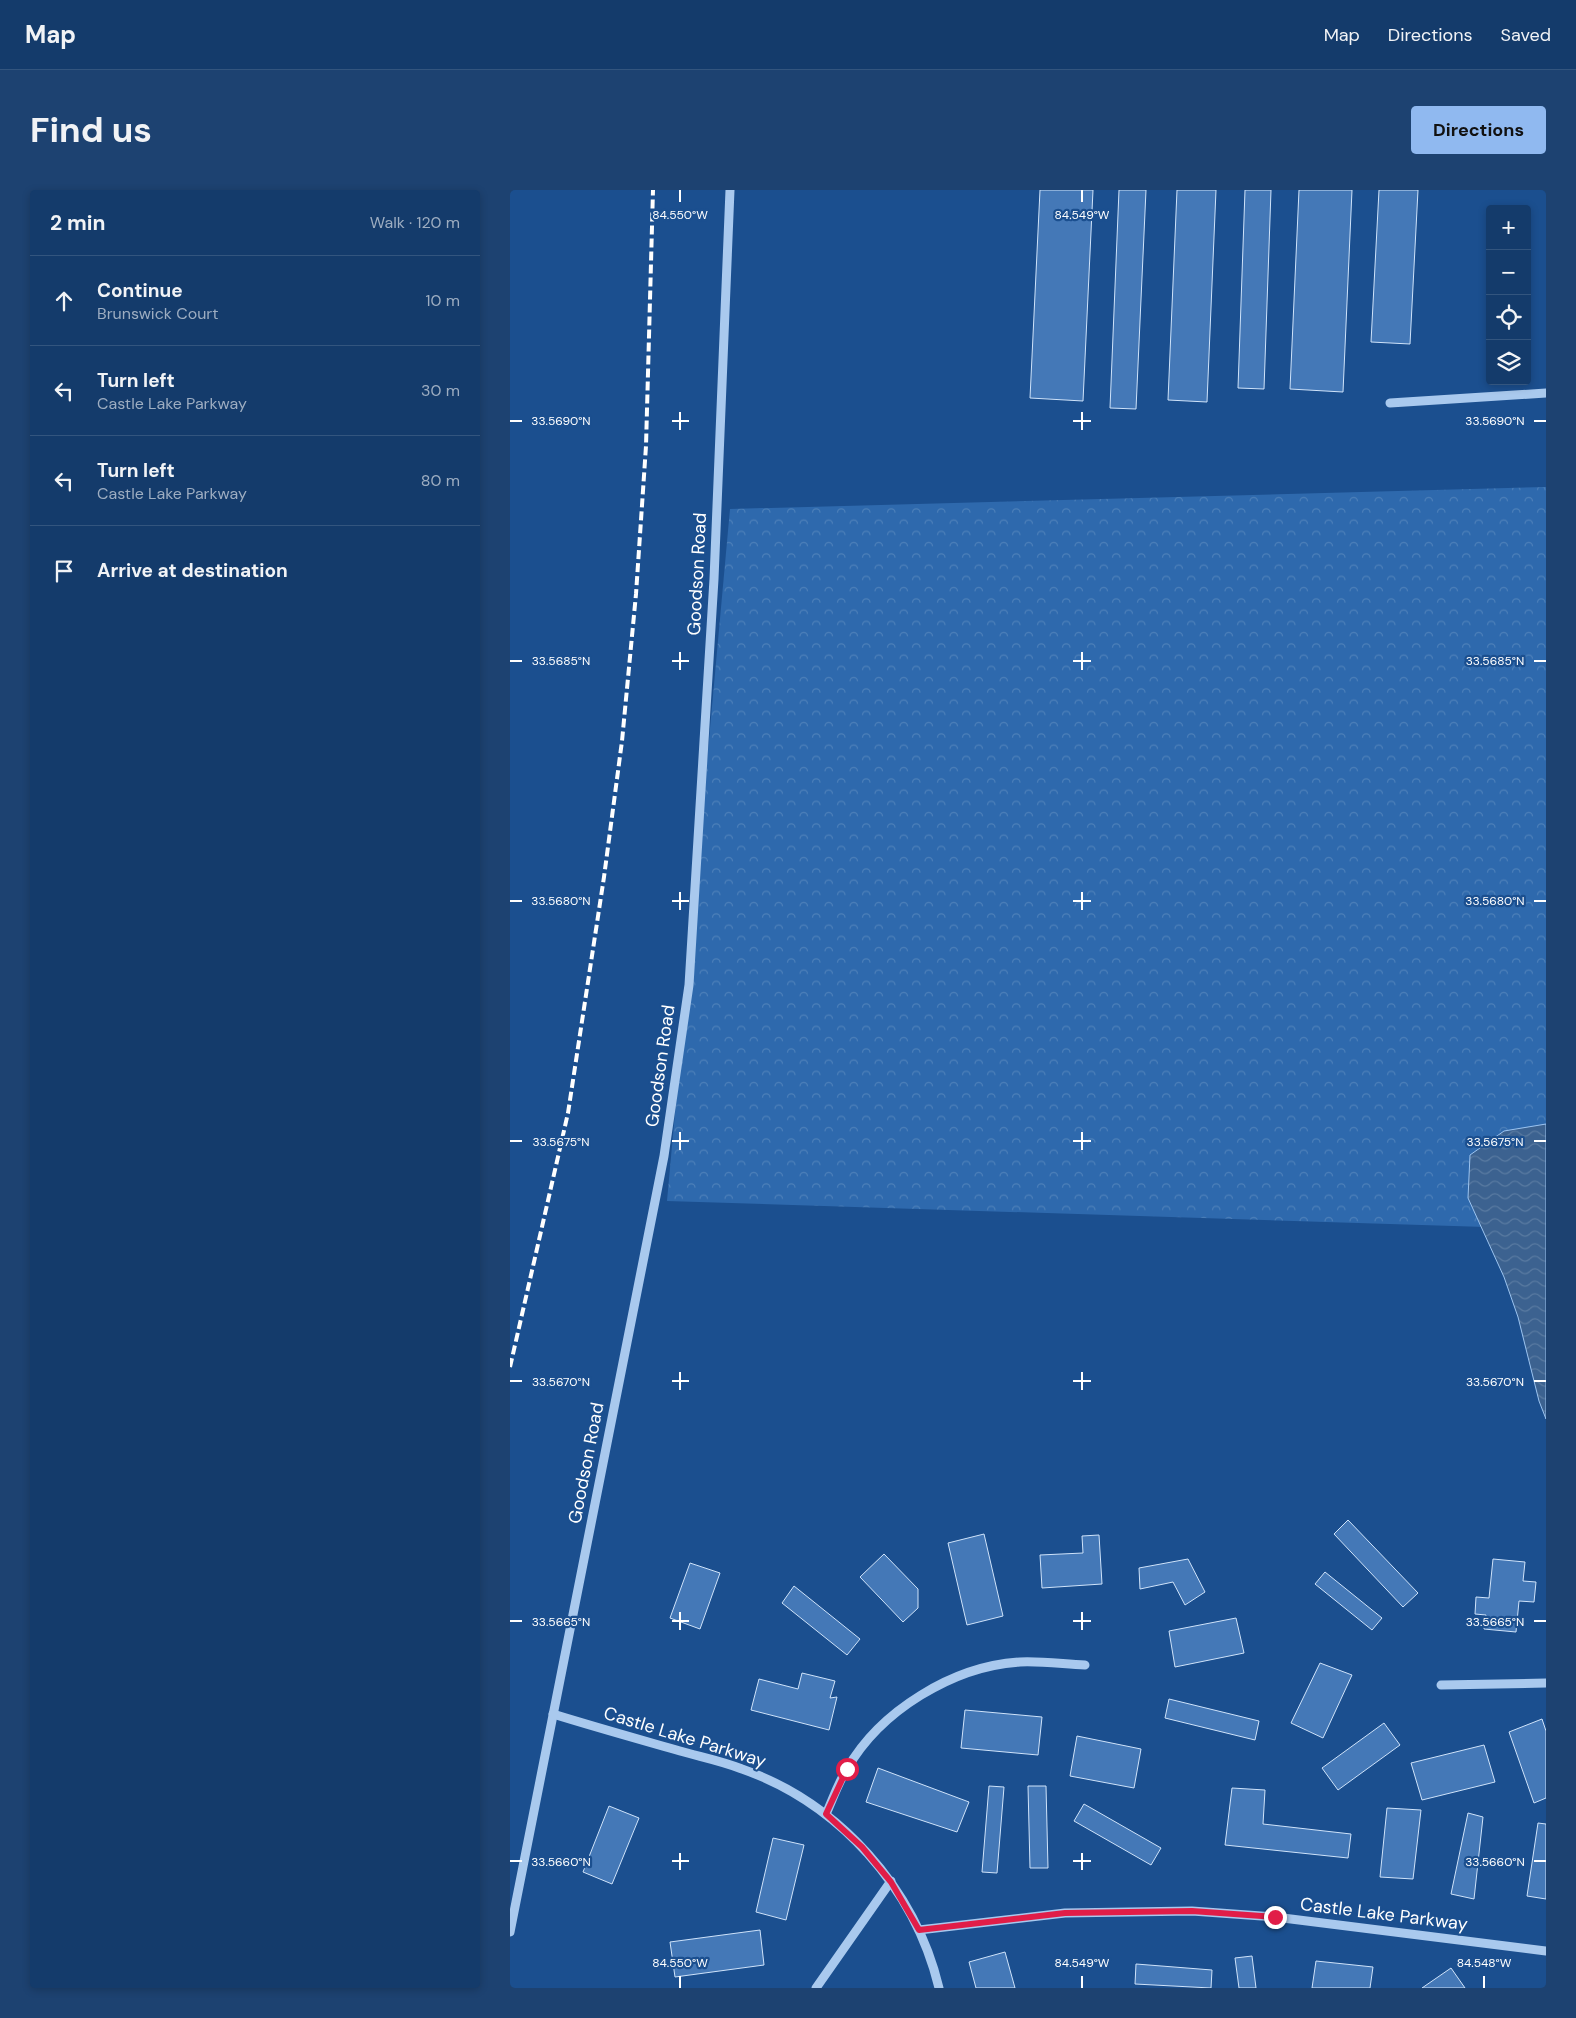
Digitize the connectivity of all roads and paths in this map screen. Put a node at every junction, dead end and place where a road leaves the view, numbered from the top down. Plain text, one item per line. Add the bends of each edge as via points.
1 (730, 190) edge
2 (1546, 393) edge
3 (1390, 403) dead end
4 (1084, 1665) dead end
5 (1546, 1683) edge
6 (1441, 1685) dead end
7 (553, 1714) junction
8 (826, 1814) junction
9 (891, 1882) junction
10 (919, 1930) junction
11 (510, 1932) edge
12 (1546, 1951) edge
13 (816, 1988) edge
14 (939, 1988) edge

1 - 7 street, Goodson Road via 714,578 689,985 664,1156
2 - 3 street
4 - 8 street via 1019,1662 981,1669 938,1685 902,1707 869,1738 847,1769
5 - 6 street
7 - 8 street, Castle Lake Parkway via 742,1769 786,1788
7 - 11 street, Goodson Road
8 - 9 street, Castle Lake Parkway via 862,1847
9 - 10 street, Castle Lake Parkway
9 - 13 street
10 - 12 street, Castle Lake Parkway via 1065,1913 1192,1911 1275,1917
10 - 14 street, Castle Lake Parkway

